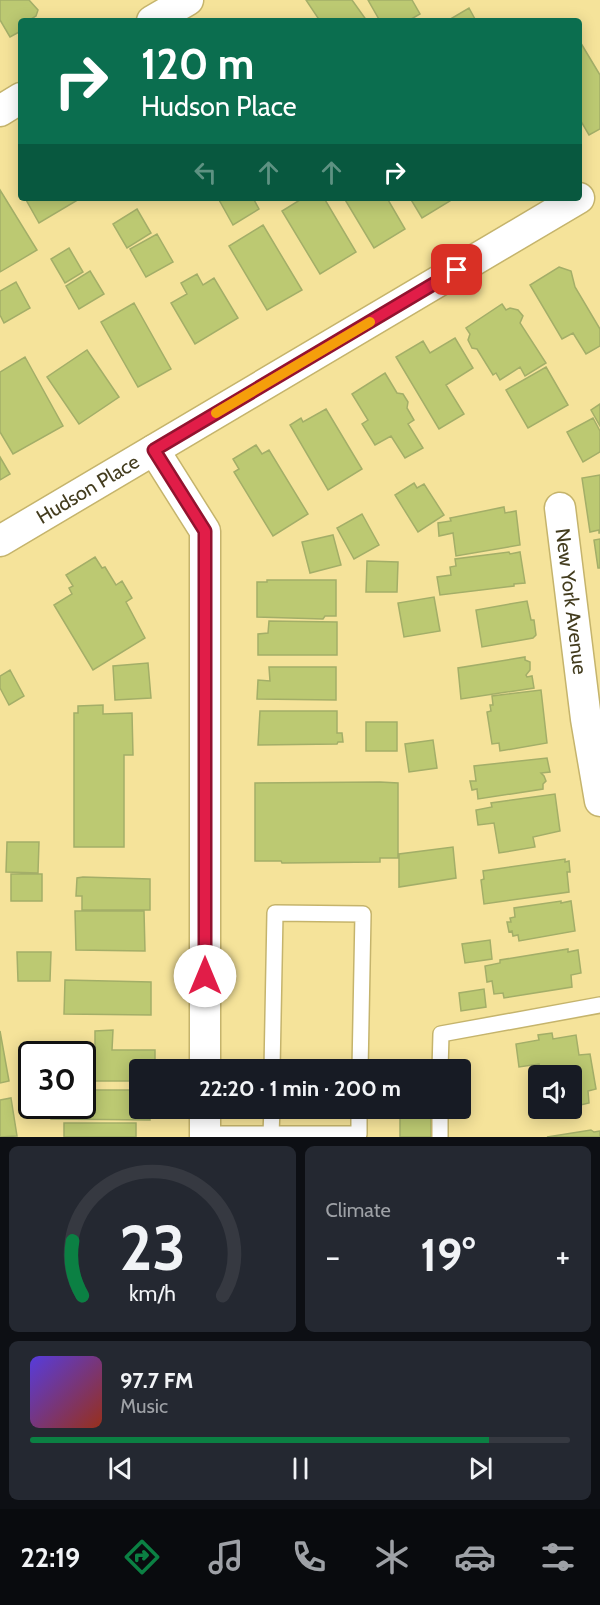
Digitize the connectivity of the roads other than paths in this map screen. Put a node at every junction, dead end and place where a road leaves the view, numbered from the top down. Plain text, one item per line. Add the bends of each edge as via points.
1 (188, 0) edge
2 (157, 18) edge
3 (18, 100) edge
4 (0, 111) edge
5 (600, 185) edge
6 (582, 196) edge
7 (574, 201) edge
8 (154, 450) junction
9 (560, 508) dead end
10 (0, 542) edge
11 (593, 718) edge
12 (600, 801) edge
13 (600, 1005) edge
14 (205, 1059) edge
15 (272, 1059) edge
16 (360, 1059) edge
17 (440, 1059) edge
18 (272, 1119) edge
19 (359, 1119) edge
20 (440, 1119) edge
21 (205, 1126) edge
22 (271, 1134) junction
23 (440, 1137) edge

1 - 2 street
3 - 4 street
5 - 6 street, Hudson Place
7 - 8 street, Hudson Place
8 - 10 street, Hudson Place
8 - 14 street via 205,531
9 - 11 street, New York Avenue
11 - 12 street, New York Avenue
13 - 17 lane via 441,1034
15 - 16 lane via 275,913 363,914
18 - 22 lane
19 - 22 lane via 359,1134
20 - 23 lane
21 - 22 lane

